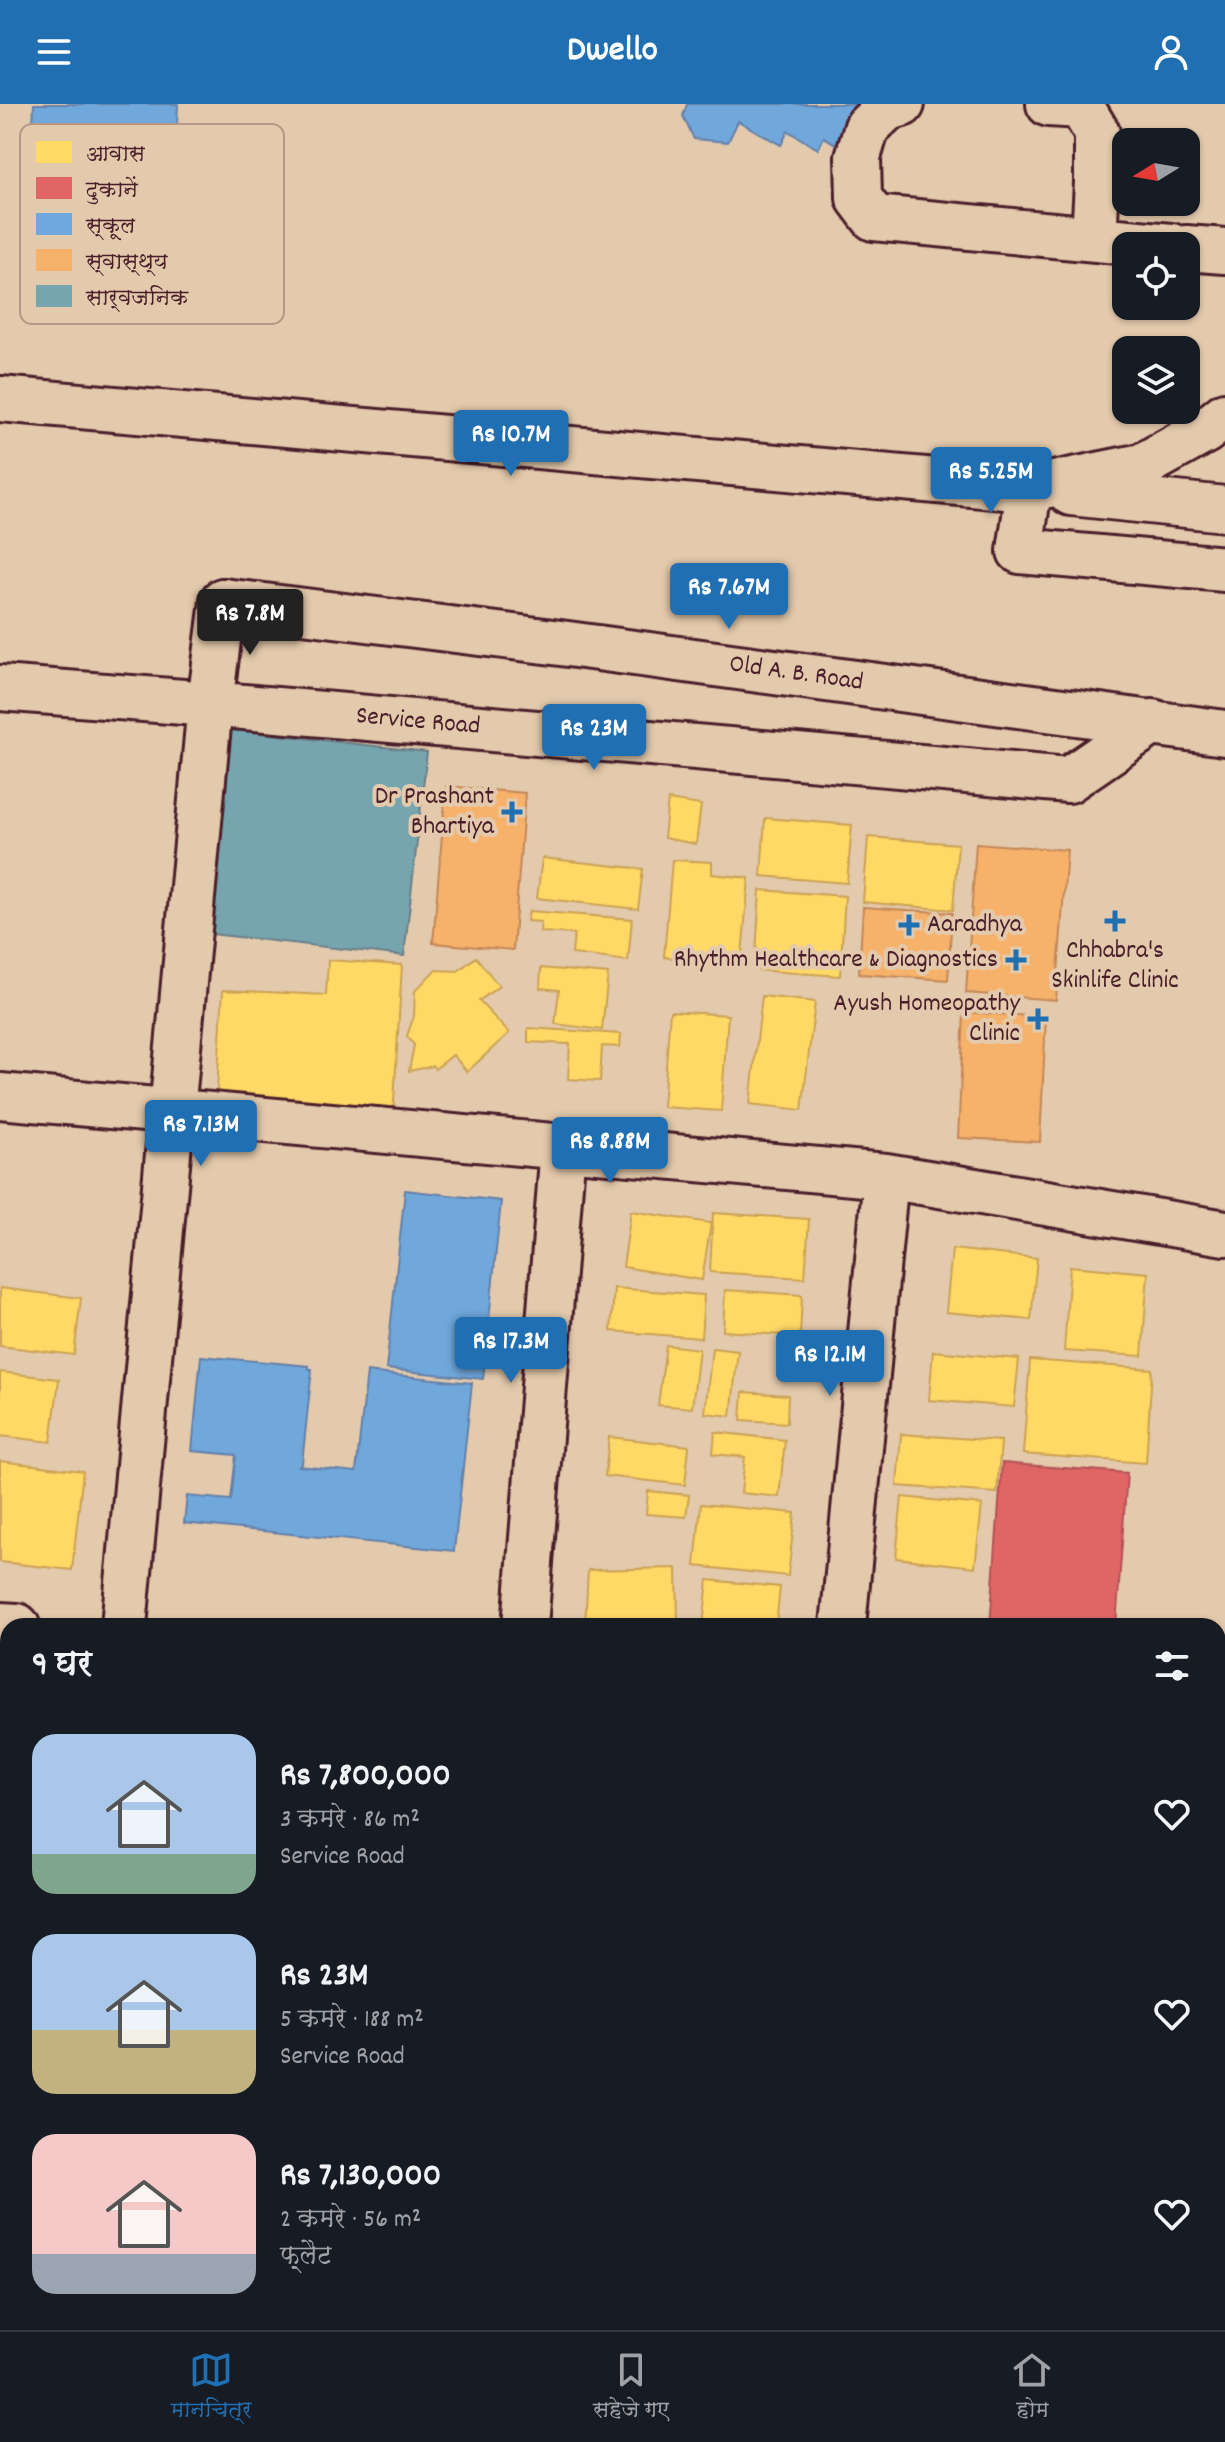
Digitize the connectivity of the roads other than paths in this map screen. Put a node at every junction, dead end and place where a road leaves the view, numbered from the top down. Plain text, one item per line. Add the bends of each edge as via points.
1 (902, 104) edge
2 (1049, 104) edge
3 (1094, 238) junction
4 (1112, 240) edge
5 (1200, 249) edge
6 (1225, 251) edge
7 (0, 399) edge
8 (1225, 415) edge
9 (1029, 489) junction
10 (1225, 509) edge
11 (1225, 569) edge
12 (0, 688) edge
13 (210, 704) junction
14 (1153, 722) junction
15 (1225, 733) edge
16 (0, 1096) edge
17 (172, 1112) junction
18 (563, 1147) junction
19 (886, 1176) junction
20 (1225, 1233) edge
21 (125, 1618) edge
22 (526, 1618) edge
23 (844, 1618) edge

1 - 3 street via 886,109 867,127 858,157 859,198 874,218
2 - 3 street via 1081,106 1097,133
3 - 4 street
5 - 6 street
7 - 9 street
8 - 9 street via 1142,466
9 - 10 street
9 - 11 street via 1020,551
12 - 13 street, Service Road
13 - 14 street, Service Road via 1068,780
13 - 14 street, Old A. B. Road via 223,601
13 - 17 street
14 - 15 street, Old A. B. Road
16 - 17 street
17 - 18 street
17 - 21 street
18 - 19 street
18 - 22 street
19 - 20 street
19 - 23 street

